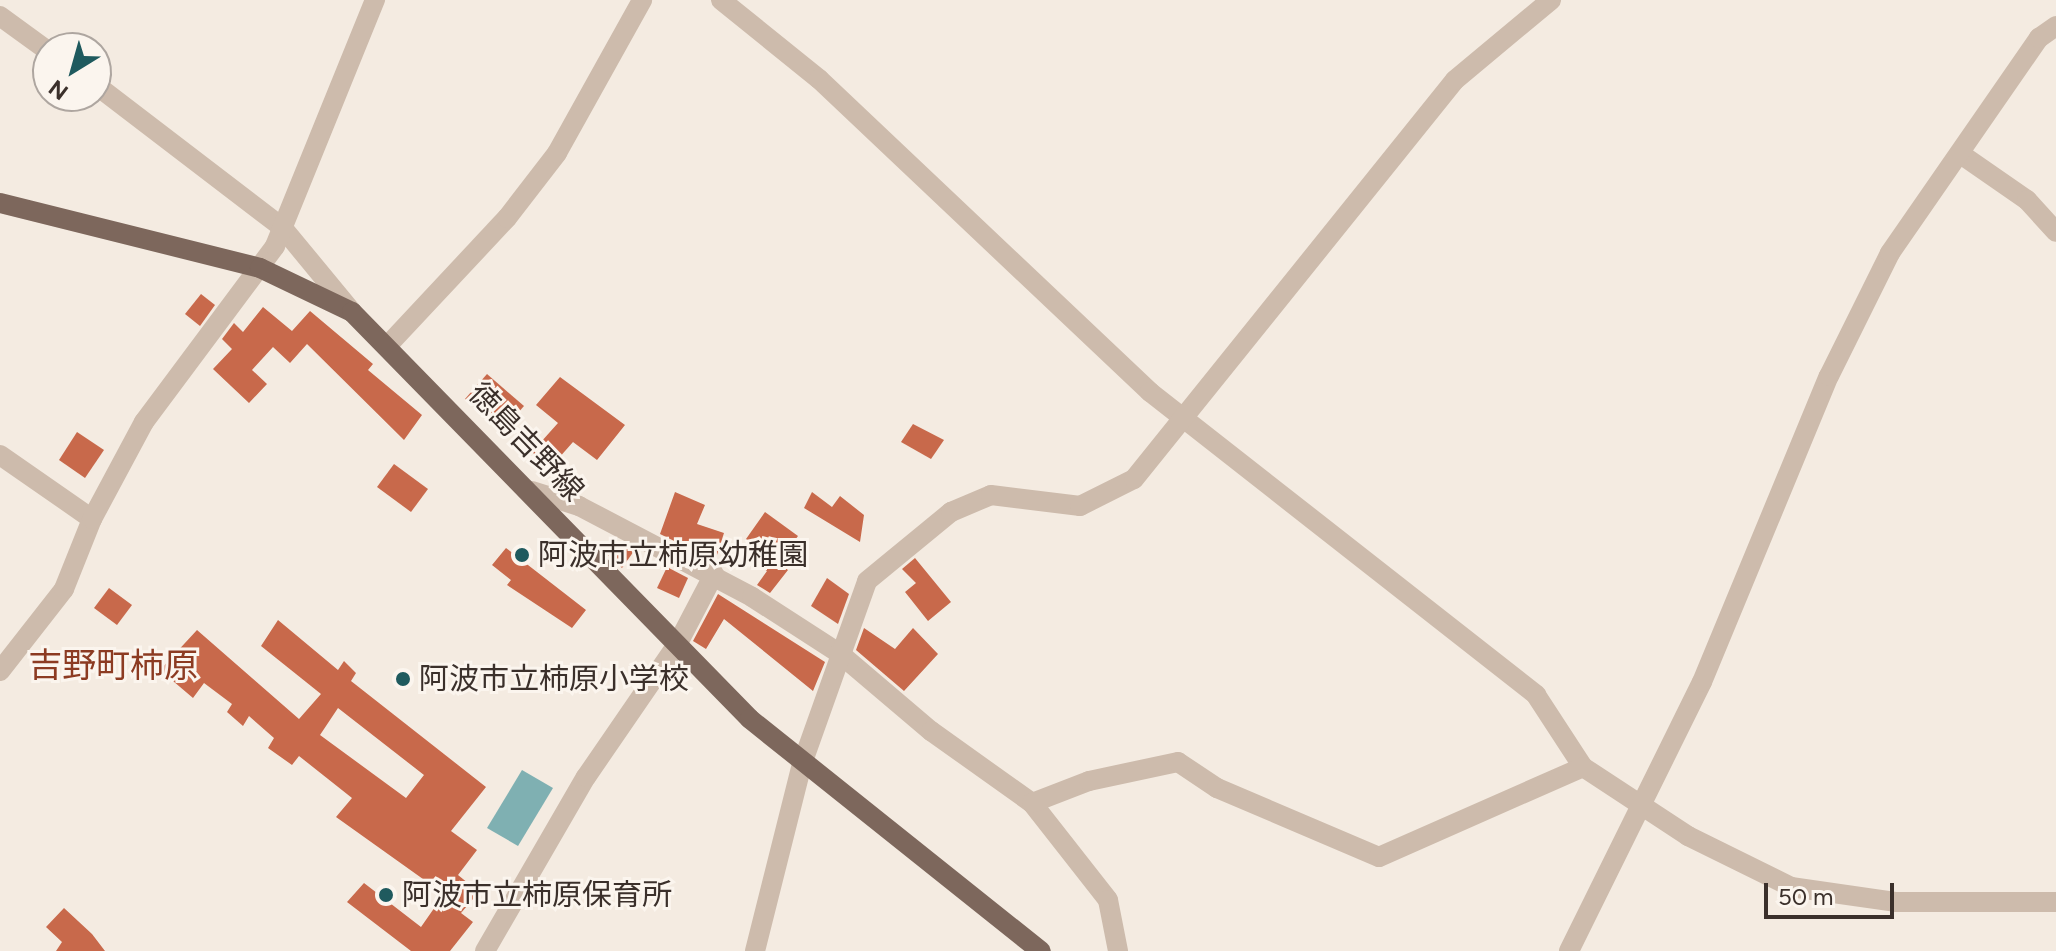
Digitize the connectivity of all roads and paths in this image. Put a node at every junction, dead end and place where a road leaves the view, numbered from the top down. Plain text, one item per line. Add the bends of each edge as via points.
1 (375, 0) edge
2 (642, 0) edge
3 (721, 0) edge
4 (1551, 0) edge
5 (0, 16) edge
6 (2056, 26) edge
7 (32, 39) edge
8 (112, 97) edge
9 (1962, 155) junction
10 (0, 203) edge
11 (282, 227) junction
12 (2056, 232) edge
13 (260, 268) junction
14 (352, 312) junction
15 (389, 344) junction
16 (1185, 419) junction
17 (0, 455) edge
18 (532, 491) junction
19 (92, 519) junction
20 (714, 574) junction
21 (678, 643) junction
22 (839, 653) junction
23 (0, 671) edge
24 (802, 764) junction
25 (1583, 767) junction
26 (1032, 803) junction
27 (1643, 808) junction
28 (2056, 902) edge
29 (485, 951) edge
30 (755, 951) edge
31 (1041, 951) edge
32 (1118, 951) edge
33 (1569, 951) edge

1 - 11 street
2 - 15 street via 557,153 507,218
3 - 16 street via 819,79 1069,318
4 - 16 street via 1455,80
5 - 7 street
6 - 9 street via 2039,38
8 - 11 street
9 - 12 street via 2027,200
9 - 27 street via 1890,253 1829,376
10 - 13 main road, 徳島吉野線
11 - 13 street
11 - 14 street
13 - 14 main road, 徳島吉野線
13 - 19 street via 144,422
14 - 15 main road, 徳島吉野線
15 - 18 main road, 徳島吉野線
16 - 22 street via 1115,494 1080,506 991,495 951,512 867,581
16 - 25 street via 1536,695
17 - 19 street
18 - 20 street via 579,506
18 - 21 main road, 徳島吉野線
19 - 23 street via 64,589
20 - 21 street
20 - 22 street
21 - 24 main road, 徳島吉野線
21 - 29 street via 586,777
22 - 24 street
22 - 26 street via 931,731
24 - 30 street
24 - 31 main road, 徳島吉野線
25 - 26 street via 1379,857 1230,795 1178,762 1089,781
25 - 27 street
26 - 32 street via 1108,900
27 - 28 street via 1791,887 1895,902
27 - 33 street

